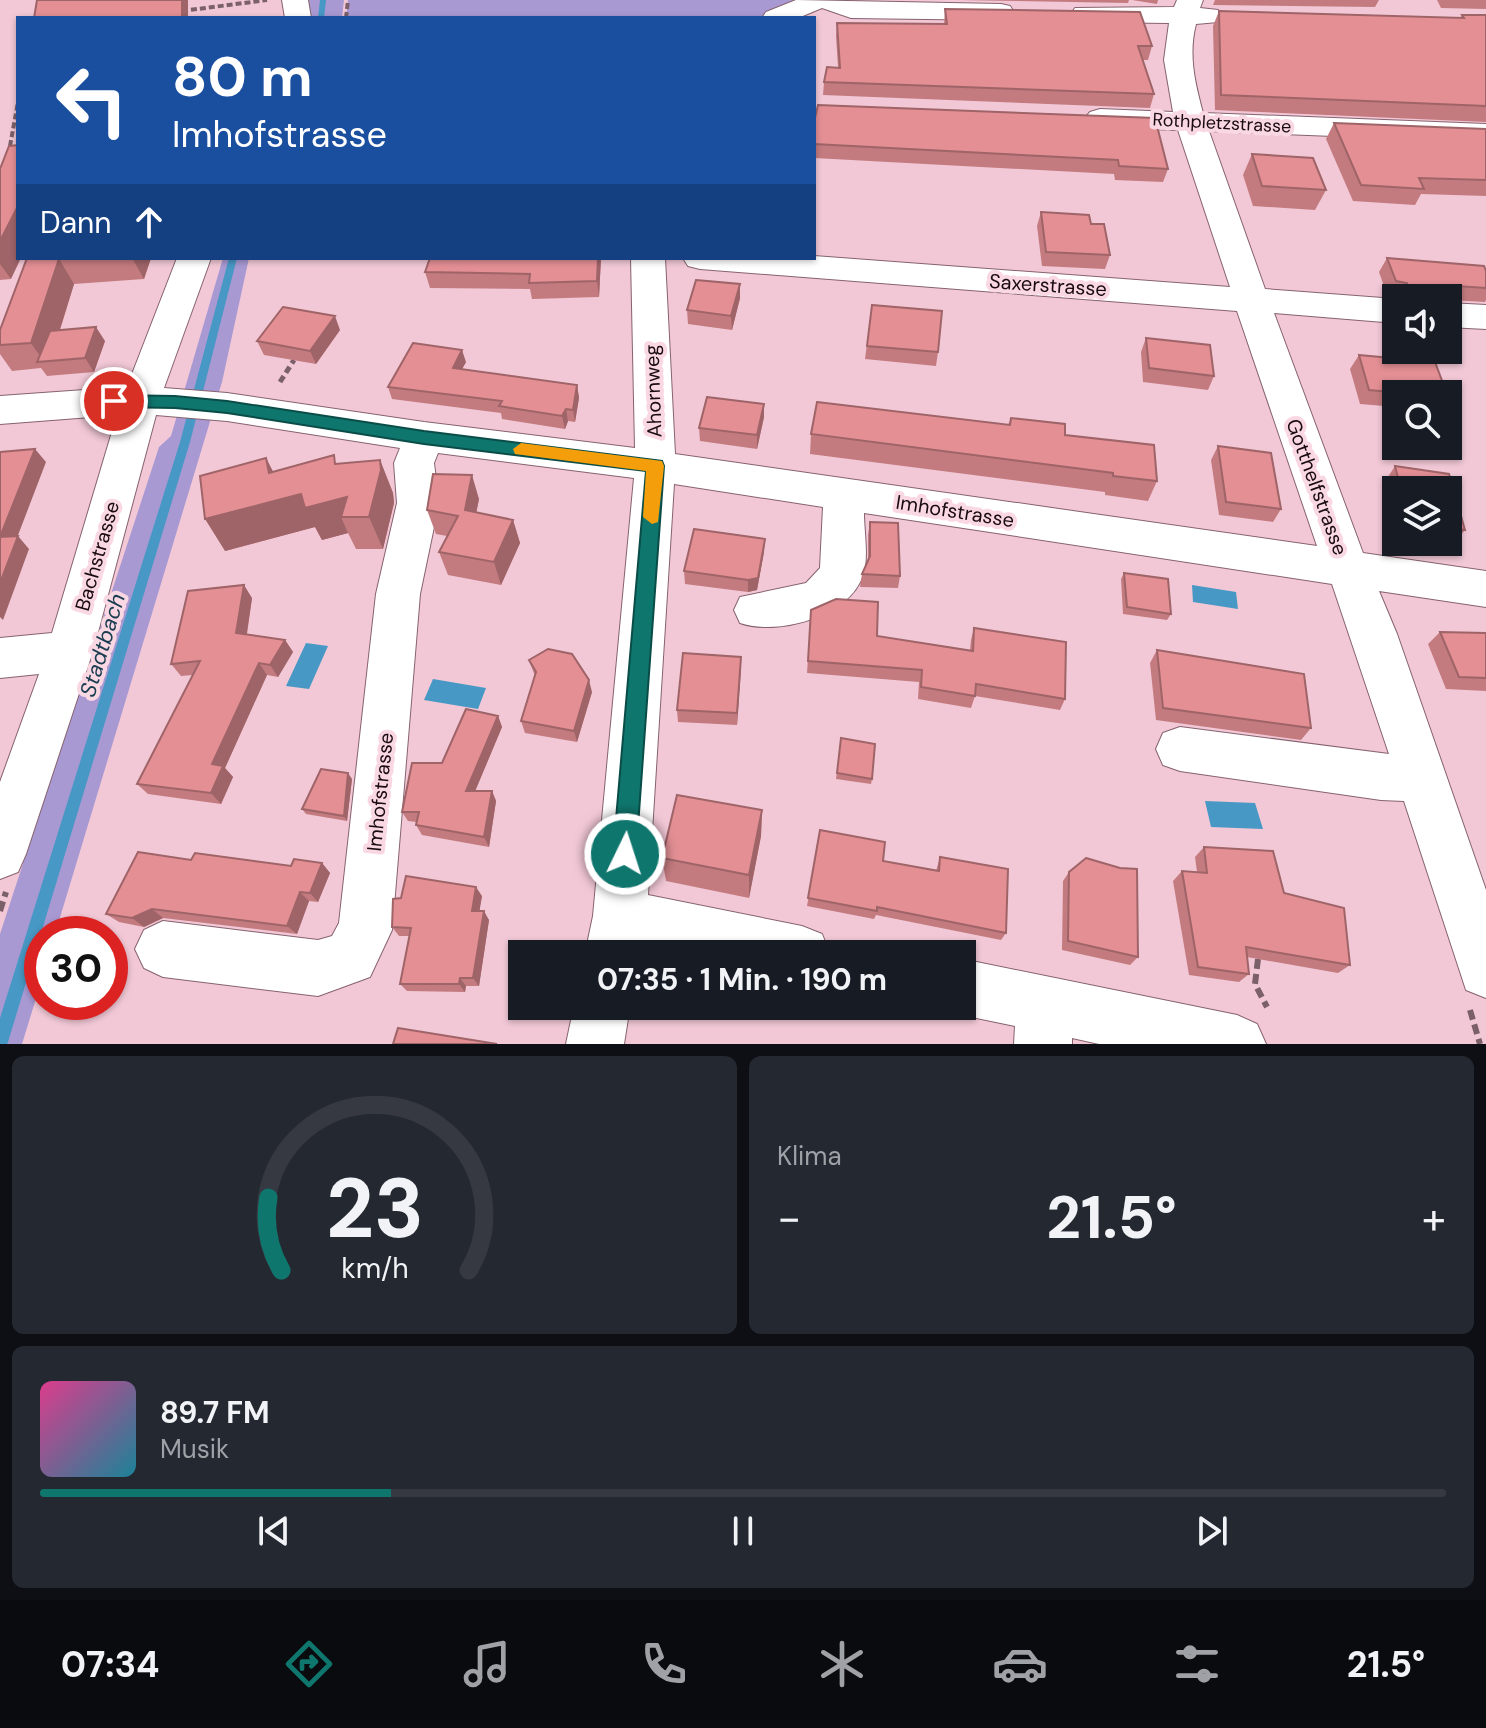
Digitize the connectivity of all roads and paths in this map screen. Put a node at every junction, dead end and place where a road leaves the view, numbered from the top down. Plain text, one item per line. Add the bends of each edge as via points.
1 (269, 0) edge
2 (822, 0) edge
3 (1187, 8) edge
4 (173, 12) edge
5 (1022, 13) edge
6 (1053, 13) edge
7 (780, 16) edge
8 (1241, 17) edge
9 (16, 113) edge
10 (1070, 117) edge
11 (1190, 120) junction
12 (1486, 133) edge
13 (10, 146) edge
14 (193, 260) edge
15 (648, 260) edge
16 (726, 260) edge
17 (1250, 300) junction
18 (1382, 310) edge
19 (1462, 316) edge
20 (1486, 317) edge
21 (158, 401) junction
22 (0, 410) edge
23 (424, 437) junction
24 (655, 466) junction
25 (844, 494) junction
26 (1348, 571) junction
27 (1486, 589) edge
28 (756, 610) dead end
29 (70, 651) junction
30 (0, 658) edge
31 (1180, 749) dead end
32 (1422, 778) junction
33 (0, 854) edge
34 (616, 935) edge
35 (665, 940) edge
36 (163, 949) dead end
37 (1258, 959) edge
38 (1486, 970) edge
39 (976, 993) edge
40 (1469, 1007) dead end
41 (599, 1020) edge
42 (1044, 1024) edge
43 (1254, 1029) edge
44 (595, 1044) edge
45 (1480, 1044) edge

1 - 4 path
2 - 5 street via 851,10
2 - 7 street
3 - 6 street
3 - 8 street
3 - 11 street, Gotthelfstrasse via 1177,70
9 - 13 path
10 - 11 street, Rothpletzstrasse
11 - 12 street, Rothpletzstrasse
11 - 17 street, Gotthelfstrasse
14 - 21 street, Bachstrasse
15 - 24 street, Ahornweg
16 - 17 street, Saxerstrasse
17 - 18 street, Saxerstrasse
17 - 26 street, Gotthelfstrasse
19 - 20 street
21 - 22 street, Imhofstrasse
21 - 23 street, Imhofstrasse
21 - 29 street, Bachstrasse
23 - 24 street, Imhofstrasse
23 - 36 street, Imhofstrasse via 414,463 418,503 398,594 365,930 350,957 318,968
24 - 25 street, Imhofstrasse
24 - 34 street, Ahornweg
25 - 26 street, Imhofstrasse
25 - 28 street via 842,574 819,599
26 - 27 street, Imhofstrasse
26 - 32 street, Gotthelfstrasse
29 - 30 street
29 - 33 street, Bachstrasse
31 - 32 street
32 - 38 street, Gotthelfstrasse
34 - 35 street
37 - 43 path via 1252,975
39 - 42 street
40 - 45 path
41 - 44 street
42 - 43 street

